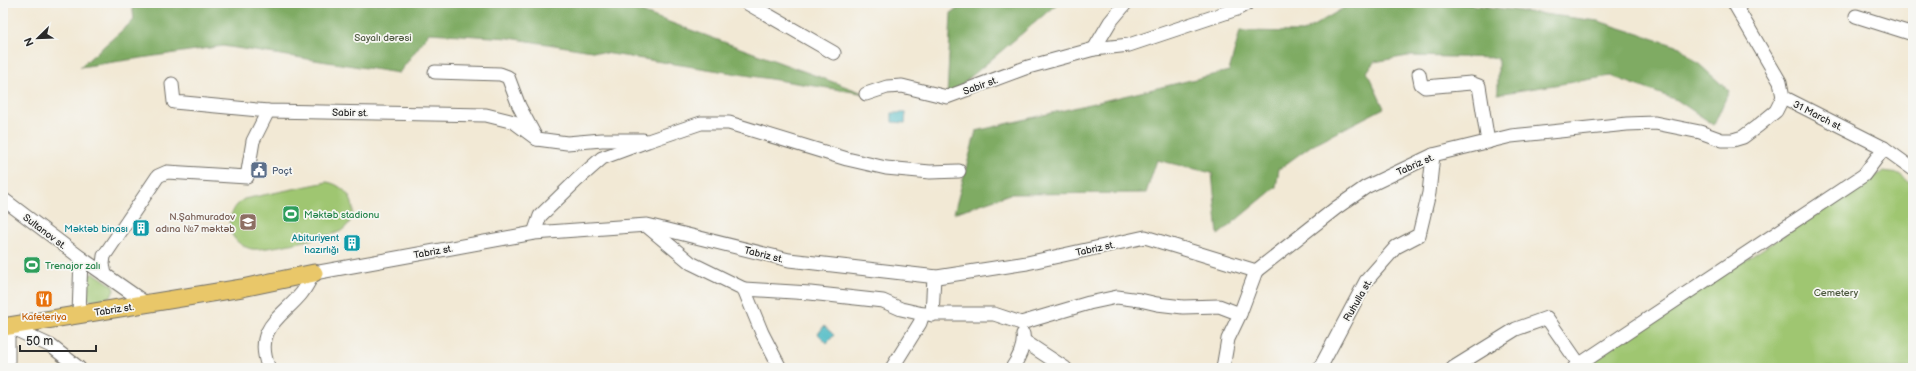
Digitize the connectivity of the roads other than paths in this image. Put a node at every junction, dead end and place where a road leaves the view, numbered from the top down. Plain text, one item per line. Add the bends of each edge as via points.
1 (747, 3) edge
2 (1126, 3) edge
3 (1248, 3) edge
4 (1734, 3) edge
5 (1856, 16) dead end
6 (1913, 34) edge
7 (1094, 49) junction
8 (834, 53) dead end
9 (435, 72) dead end
10 (1419, 74) dead end
11 (172, 84) dead end
12 (866, 94) dead end
13 (1783, 97) junction
14 (268, 111) junction
15 (537, 139) junction
16 (648, 140) junction
17 (1488, 142) junction
18 (1884, 148) junction
19 (1433, 155) junction
20 (1913, 169) edge
21 (959, 171) dead end
22 (3, 198) edge
23 (647, 225) junction
24 (534, 233) junction
25 (81, 258) junction
26 (1256, 271) junction
27 (314, 273) junction
28 (105, 275) junction
29 (934, 277) junction
30 (744, 289) junction
31 (147, 304) junction
32 (79, 314) junction
33 (1240, 314) junction
34 (927, 315) junction
35 (1021, 323) junction
36 (6, 326) edge
37 (1024, 341) junction
38 (1577, 366) edge
39 (268, 367) edge
40 (8, 368) edge
41 (79, 368) edge
42 (780, 368) edge
43 (892, 368) edge
44 (1012, 368) edge
45 (1065, 368) edge
46 (1223, 368) edge
47 (1320, 368) edge
48 (1453, 368) edge

1 - 8 street
2 - 7 street via 1110,22
3 - 7 street, Sabir st. via 1129,45
4 - 13 street, 31 March st. via 1780,82
5 - 6 street
7 - 12 street, Sabir st. via 1028,67 947,97 902,86 887,87
9 - 15 street via 500,74 508,77 519,106
10 - 17 street via 1425,87 1471,84 1479,86
11 - 14 street, Sabir st. via 174,102
13 - 17 street, Tabriz st. via 1776,111 1743,137 1733,140 1722,140 1700,132 1656,123 1511,136
13 - 18 street, 31 March st.
14 - 15 street, Sabir st. via 486,115 514,122
14 - 28 street via 253,141 247,177 167,172 158,176 104,256
15 - 16 street via 567,143
16 - 21 street via 701,123 729,123 847,159 886,168 930,172
16 - 24 street via 602,158 540,216
17 - 19 street, Tabriz st.
18 - 20 street, 31 March st.
18 - 38 street via 1864,175
19 - 26 street, Tabriz st. via 1366,187
19 - 47 street, Ruhulla st. via 1429,193 1419,236 1396,247 1366,281
22 - 25 street, Sultanov st.
23 - 24 street, Tabriz st.
23 - 29 street, Tabriz st. via 789,260
23 - 30 street via 691,263
24 - 27 street, Tabriz st.
25 - 28 street, Sultanov st.
25 - 32 street
26 - 29 street, Tabriz st. via 1145,237 1027,263
26 - 33 street
27 - 31 main road, Tabriz st.
27 - 39 street via 302,293 272,322 266,337 265,357
28 - 31 street, Sultanov st.
29 - 34 street
30 - 34 street via 883,301 901,309
30 - 42 street
31 - 32 main road, Tabriz st.
32 - 36 main road, Tabriz st.
33 - 35 street via 1218,306 1183,307 1118,297
33 - 46 street via 1228,339
34 - 35 street via 994,314
34 - 43 street
35 - 37 street
36 - 40 street
36 - 41 street via 52,346
37 - 44 street via 1020,357
37 - 45 street
38 - 48 street via 1547,318 1516,329

